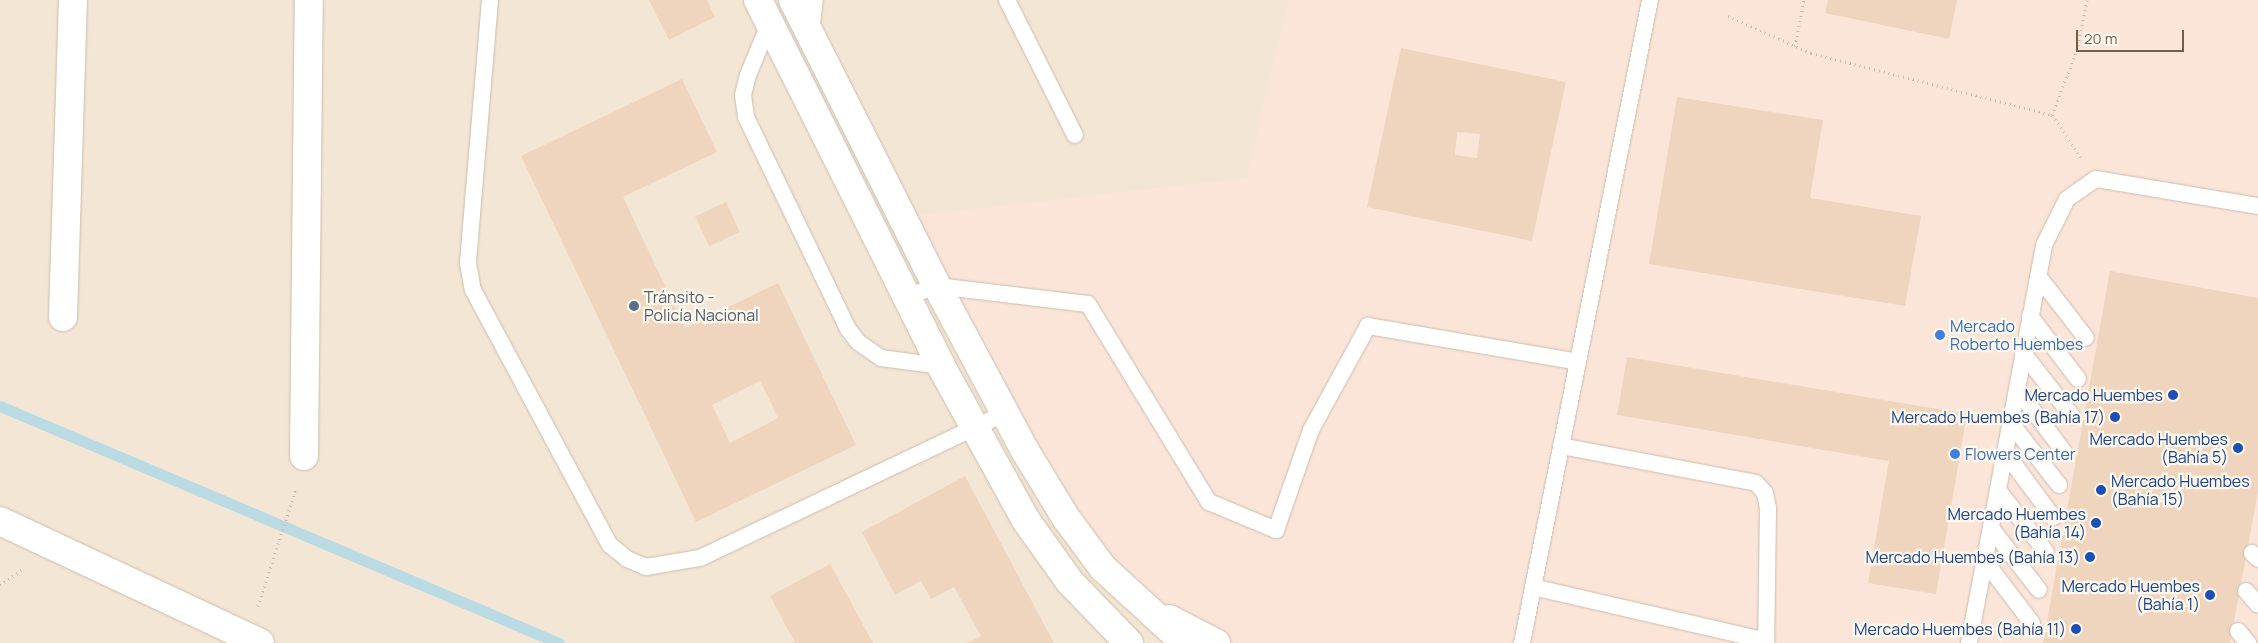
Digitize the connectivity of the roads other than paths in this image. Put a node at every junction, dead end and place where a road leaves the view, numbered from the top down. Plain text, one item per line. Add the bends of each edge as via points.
1 (73, 0) edge
2 (309, 0) edge
3 (490, 0) edge
4 (793, 0) edge
5 (815, 0) edge
6 (1007, 0) edge
7 (1650, 0) edge
8 (764, 11) edge
9 (810, 34) junction
10 (1075, 135) dead end
11 (2258, 206) edge
12 (2038, 276) junction
13 (937, 286) junction
14 (906, 297) junction
15 (2030, 316) junction
16 (63, 317) dead end
17 (2086, 338) dead end
18 (2023, 354) junction
19 (1578, 362) junction
20 (941, 366) junction
21 (2078, 379) dead end
22 (2017, 389) junction
23 (1006, 413) junction
24 (2072, 416) dead end
25 (2010, 422) junction
26 (973, 428) junction
27 (1561, 446) junction
28 (2004, 452) junction
29 (2064, 452) dead end
30 (304, 456) dead end
31 (2060, 485) dead end
32 (1998, 490) junction
33 (2053, 517) dead end
34 (0, 521) edge
35 (1990, 528) junction
36 (2046, 552) dead end
37 (1984, 560) junction
38 (1533, 587) junction
39 (2039, 590) dead end
40 (2246, 591) dead end
41 (2258, 605) edge
42 (1148, 609) junction
43 (2032, 623) dead end
44 (254, 640) edge
45 (1766, 642) edge
46 (1129, 643) edge
47 (1185, 643) edge
48 (1216, 643) edge
49 (1522, 643) edge
50 (1969, 643) edge

1 - 16 main road
2 - 30 main road
3 - 26 lane via 468,263 473,290 610,545 628,559 646,567 700,558
4 - 9 main road
5 - 9 lane
6 - 10 lane
7 - 19 lane
8 - 14 main road
8 - 20 lane via 743,95 746,117 848,329 858,342 881,358
9 - 13 main road
11 - 12 lane via 2096,179 2067,199 2044,245
12 - 15 lane
12 - 17 lane
13 - 14 lane
13 - 19 lane via 1088,304 1209,502 1276,530 1311,430 1368,326
13 - 23 main road
14 - 20 main road
15 - 18 lane
15 - 21 lane
18 - 22 lane
18 - 24 lane
19 - 27 lane
20 - 26 main road
22 - 25 lane
22 - 29 lane
23 - 26 lane
23 - 42 main road via 1066,518 1103,568
25 - 28 lane
25 - 31 lane
26 - 46 main road via 1026,519 1070,582
27 - 38 lane
27 - 45 lane via 1756,483 1766,493 1768,508
28 - 32 lane
28 - 33 lane
32 - 35 lane
32 - 36 lane
34 - 44 main road
35 - 37 lane
35 - 39 lane
37 - 43 lane
37 - 50 lane
38 - 45 lane
38 - 49 lane
40 - 41 lane
42 - 47 main road
42 - 48 main road

